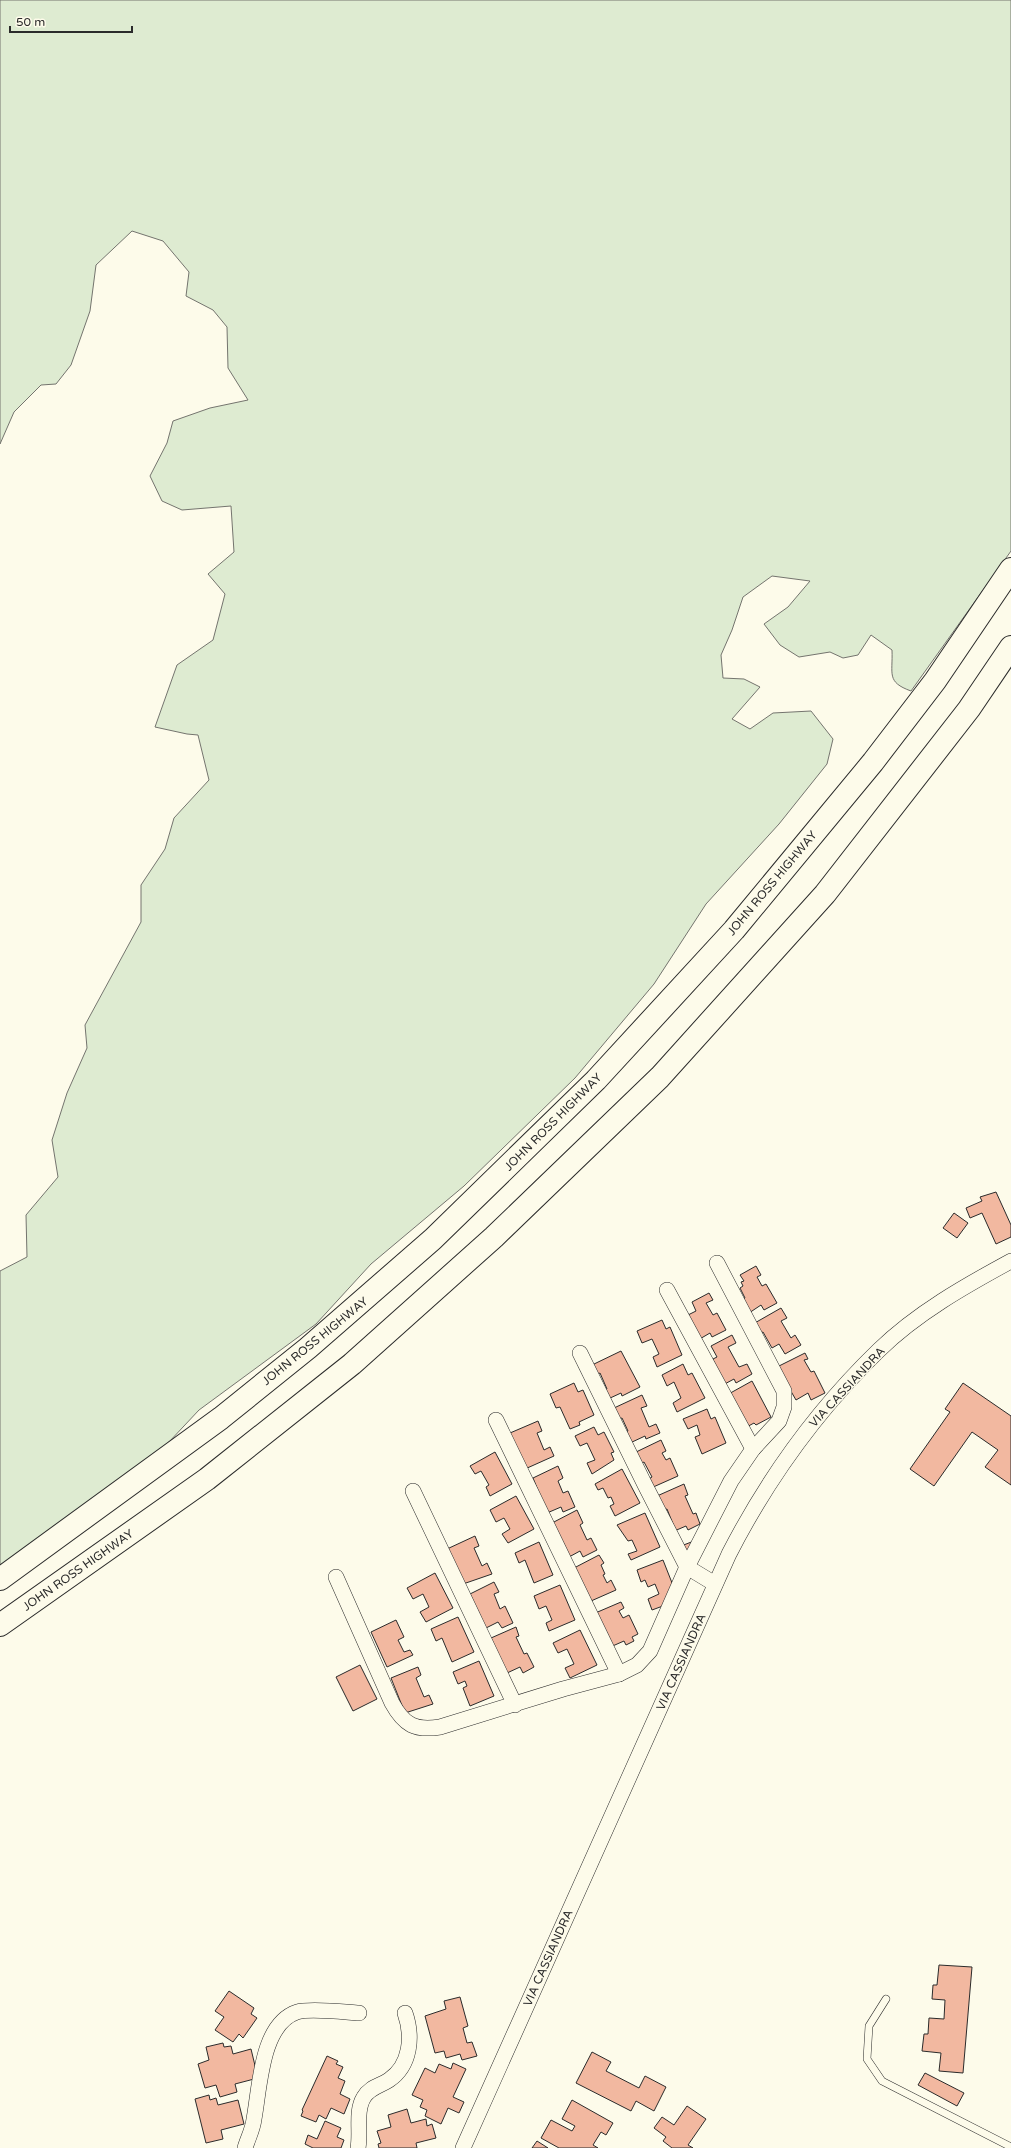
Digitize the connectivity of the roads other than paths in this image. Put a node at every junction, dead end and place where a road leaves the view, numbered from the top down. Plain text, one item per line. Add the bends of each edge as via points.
1 (1011, 570) edge
2 (1011, 647) edge
3 (1011, 1260) edge
4 (717, 1263) dead end
5 (667, 1290) dead end
6 (580, 1353) dead end
7 (496, 1420) dead end
8 (753, 1449) junction
9 (413, 1491) dead end
10 (688, 1567) junction
11 (336, 1577) dead end
12 (0, 1579) edge
13 (715, 1584) junction
14 (0, 1625) edge
15 (620, 1674) junction
16 (515, 1705) junction
17 (886, 1999) dead end
18 (359, 2013) dead end
19 (405, 2013) dead end
20 (1011, 2147) edge
21 (245, 2148) edge
22 (358, 2148) edge
23 (463, 2148) edge

1 - 12 main road, JOHN ROSS HIGHWAY via 935,681 873,762 734,930 596,1080 433,1239 320,1338 221,1418
2 - 14 main road, JOHN ROSS HIGHWAY via 969,709 825,894 660,1077 512,1221 352,1364 213,1474
3 - 13 street, VIA CASSIANDRA via 964,1287 912,1323 879,1350 835,1397 802,1435 775,1472 752,1510
4 - 8 street via 784,1391 779,1421
5 - 8 street
6 - 10 street
7 - 15 street
8 - 10 street via 731,1481
9 - 16 street
10 - 13 street
10 - 15 street via 650,1651 637,1665
11 - 16 street via 392,1703 405,1721 425,1729 440,1728
13 - 23 street, VIA CASSIANDRA
15 - 16 street
17 - 20 lane via 869,2026 867,2059 882,2081
18 - 21 street via 299,2012 286,2017 276,2029 263,2062 254,2121
19 - 22 street via 411,2036 409,2048 396,2074 370,2089 364,2098 360,2108

